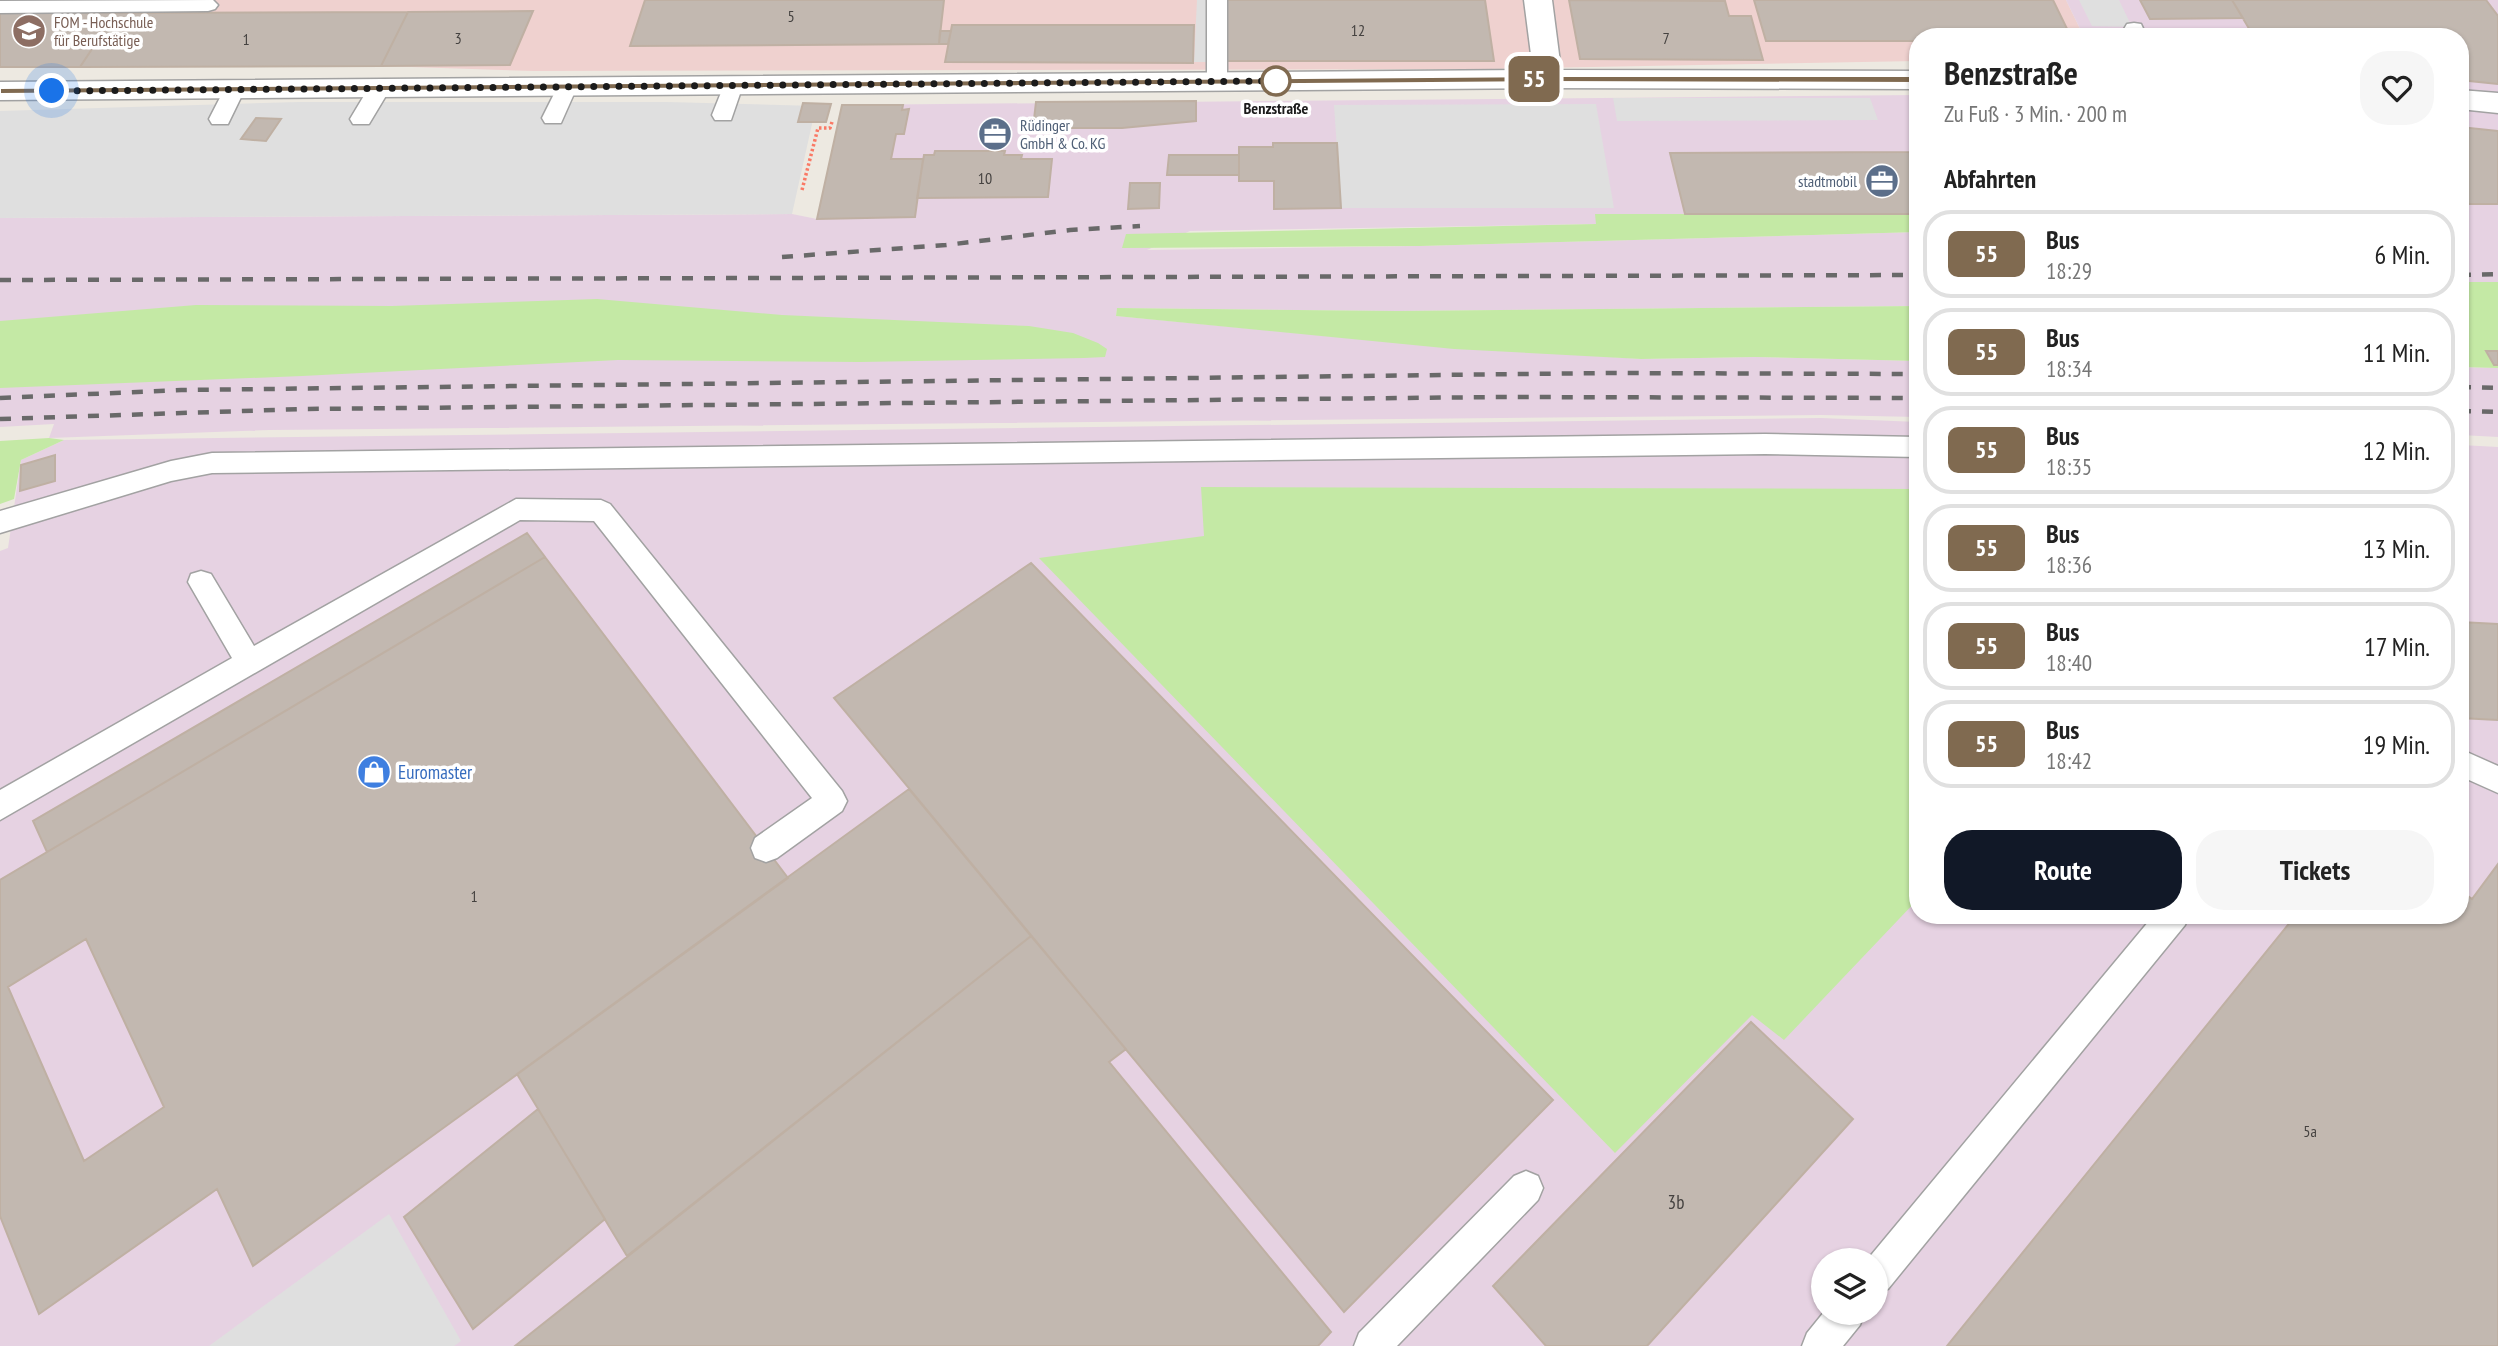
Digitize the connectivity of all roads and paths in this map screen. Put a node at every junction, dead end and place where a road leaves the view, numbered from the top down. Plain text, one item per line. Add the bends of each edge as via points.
1 (1217, 0) edge
2 (1538, 0) edge
3 (95, 3) edge
4 (208, 5) dead end
5 (0, 7) edge
6 (1548, 79) junction
7 (1909, 80) edge
8 (1217, 81) junction
9 (733, 85) junction
10 (842, 85) junction
11 (567, 86) junction
12 (234, 89) junction
13 (379, 89) junction
14 (0, 91) edge
15 (2469, 100) edge
16 (2498, 103) edge
17 (723, 115) dead end
18 (553, 118) dead end
19 (219, 119) dead end
20 (361, 119) dead end
21 (802, 190) dead end
22 (1909, 447) edge
23 (0, 522) edge
24 (201, 582) dead end
25 (249, 663) junction
26 (2469, 766) edge
27 (2498, 780) edge
28 (0, 806) edge
29 (766, 848) dead end
30 (2167, 924) edge
31 (1526, 1188) dead end
32 (1888, 1263) edge
33 (1836, 1325) edge
34 (1372, 1346) edge
35 (1819, 1346) edge

1 - 8 lane
2 - 6 street
3 - 4 lane
3 - 5 lane
6 - 7 street
6 - 8 street
8 - 10 street
9 - 10 street
9 - 11 street
9 - 17 lane
10 - 21 path via 830,128 818,128
11 - 13 street
11 - 18 lane
12 - 13 street
12 - 14 street
12 - 19 lane
13 - 20 lane
15 - 16 street
22 - 23 lane via 1765,444 212,463
24 - 25 lane
25 - 28 lane
25 - 29 lane via 516,509 601,511 832,801
26 - 27 lane
30 - 32 lane
31 - 34 lane
33 - 35 lane

